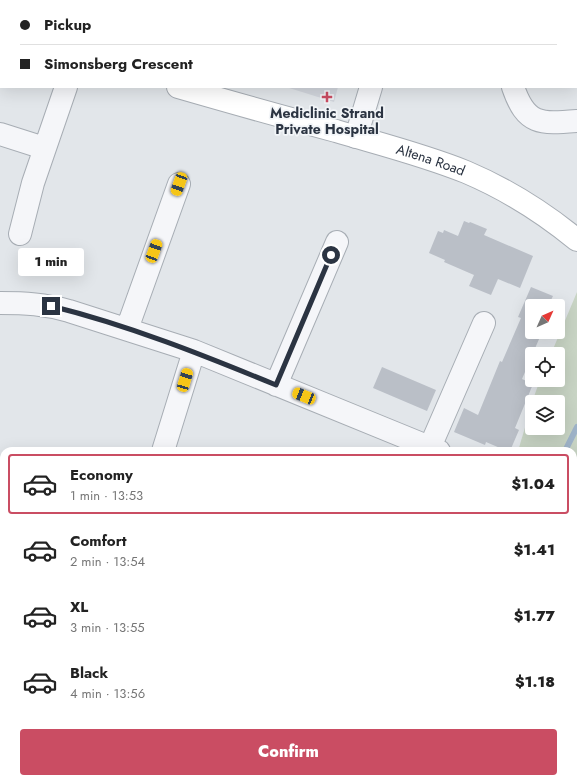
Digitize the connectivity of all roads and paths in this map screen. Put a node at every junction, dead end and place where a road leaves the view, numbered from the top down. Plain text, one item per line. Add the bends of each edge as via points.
1 (66, 88) edge
2 (182, 88) edge
3 (371, 88) edge
4 (513, 88) edge
5 (577, 121) edge
6 (0, 134) edge
7 (356, 137) junction
8 (44, 148) junction
9 (179, 184) dead end
10 (20, 234) dead end
11 (577, 240) edge
12 (337, 242) dead end
13 (0, 303) edge
14 (484, 323) dead end
15 (127, 329) junction
16 (194, 351) junction
17 (276, 385) junction
18 (164, 447) edge
19 (430, 447) edge
20 (436, 447) edge

1 - 8 street
2 - 7 street, Altena Road
3 - 7 street
4 - 5 street via 523,110 529,116 554,123
6 - 8 street
7 - 11 street, Altena Road via 413,153 466,172 528,205
8 - 10 street
9 - 15 street
12 - 17 street
13 - 15 street via 51,306
14 - 20 street
15 - 16 street
16 - 17 street
16 - 18 street
17 - 19 street

